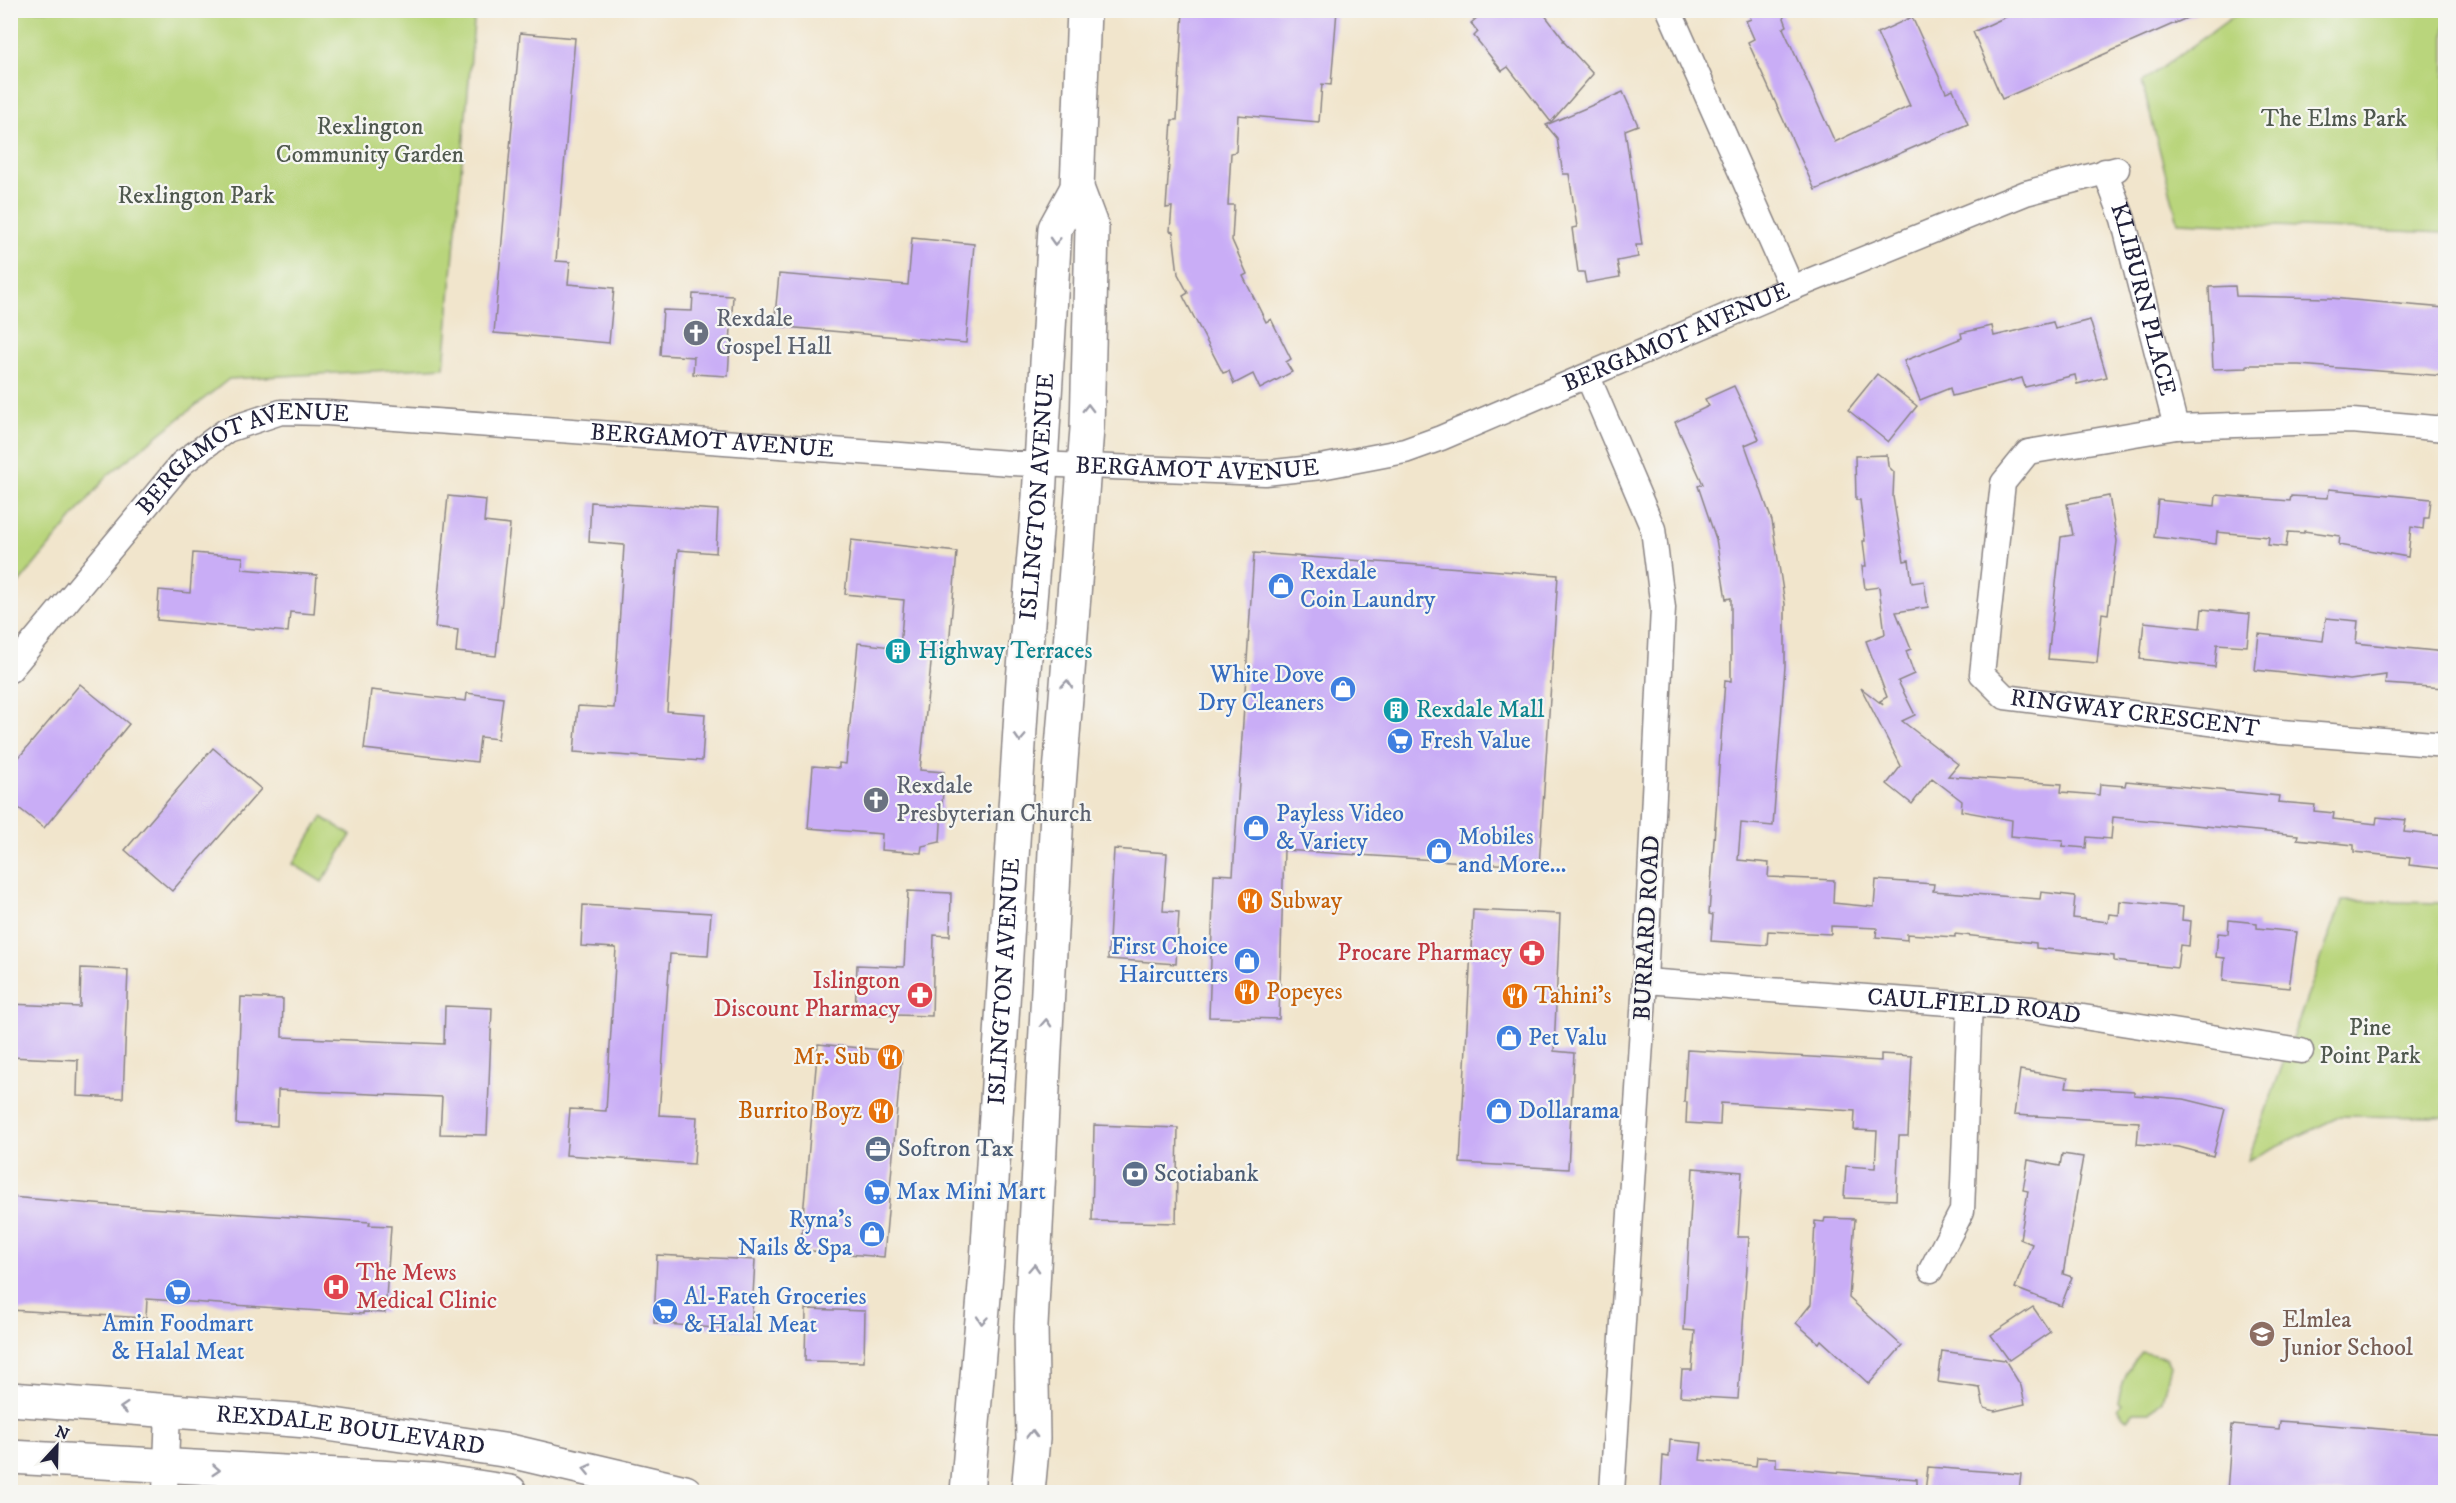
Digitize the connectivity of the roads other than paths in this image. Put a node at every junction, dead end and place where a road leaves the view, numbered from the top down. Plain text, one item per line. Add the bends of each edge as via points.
1 (1084, 10) edge
2 (1669, 10) edge
3 (2111, 170) joint
4 (1077, 188) junction
5 (1792, 288) junction
6 (1588, 377) junction
7 (2176, 427) junction
8 (2445, 429) edge
9 (1041, 464) junction
10 (1084, 466) junction
11 (10, 670) edge
12 (2445, 745) edge
13 (1645, 981) junction
14 (1970, 1002) junction
15 (2301, 1051) dead end
16 (1930, 1270) dead end
17 (10, 1399) edge
18 (168, 1411) junction
19 (10, 1457) edge
20 (166, 1480) edge
21 (510, 1492) edge
22 (685, 1492) edge
23 (968, 1492) edge
24 (1028, 1492) edge
25 (1612, 1492) edge

1 - 4 main road, ISLINGTON AVENUE
2 - 5 street
3 - 5 street, BERGAMOT AVENUE via 2026,193
3 - 7 street, KLIBURN PLACE
4 -> 9 main road, ISLINGTON AVENUE via 1055,228
10 -> 4 main road, ISLINGTON AVENUE via 1092,228
5 - 6 street, BERGAMOT AVENUE
6 - 10 street, BERGAMOT AVENUE via 1405,451 1321,468 1264,473
6 - 13 street, BURRARD ROAD via 1653,529 1663,608
7 - 8 street, RINGWAY CRESCENT via 2352,421
7 - 12 street, RINGWAY CRESCENT via 2028,452 2003,483 1982,674 2005,697 2281,732
9 - 10 street, BERGAMOT AVENUE
9 - 11 street, BERGAMOT AVENUE via 281,412 227,430 182,463
9 -> 23 main road, ISLINGTON AVENUE
24 -> 10 main road, ISLINGTON AVENUE via 1033,1439 1031,1326 1057,812
13 - 14 street, CAULFIELD ROAD
13 - 25 street, BURRARD ROAD
14 - 15 street, CAULFIELD ROAD
14 - 16 street via 1962,1212
18 -> 17 main road, REXDALE BOULEVARD
18 - 20 street
22 -> 18 main road, REXDALE BOULEVARD via 499,1450 307,1421
19 - 20 main road, REXDALE BOULEVARD
20 -> 21 main road, REXDALE BOULEVARD via 432,1480

